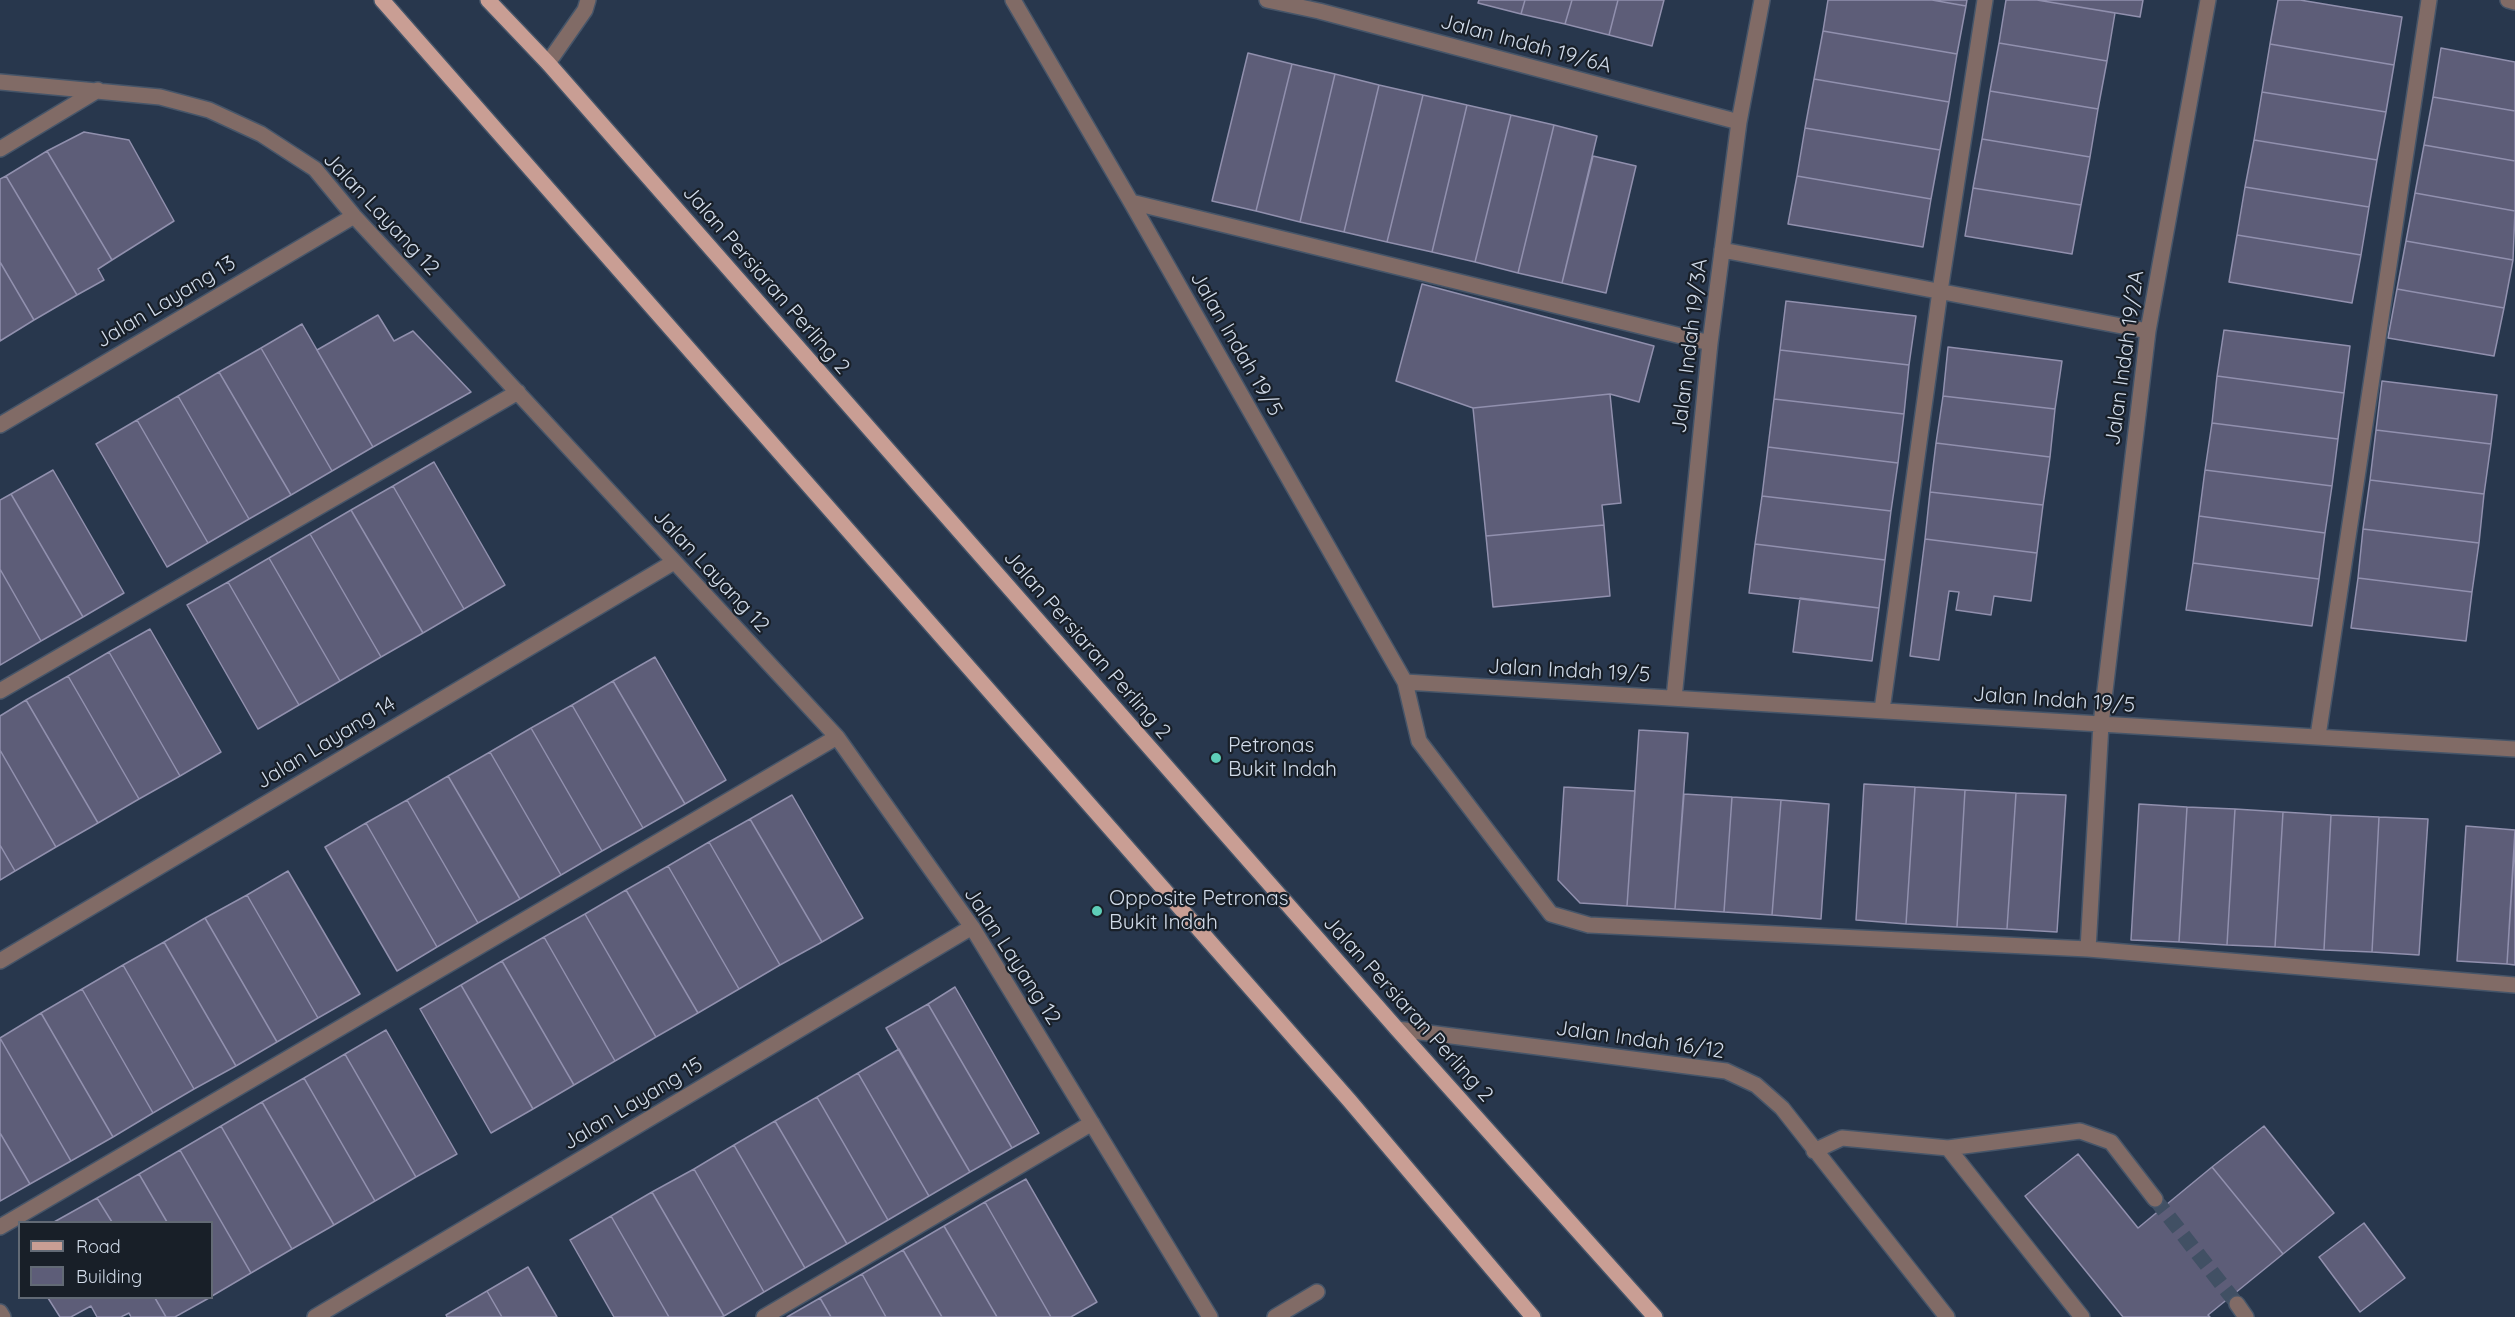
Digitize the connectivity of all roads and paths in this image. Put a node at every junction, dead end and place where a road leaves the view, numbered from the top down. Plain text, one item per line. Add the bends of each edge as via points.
1 (382, 0) edge
2 (488, 0) edge
3 (588, 0) edge
4 (1013, 0) edge
5 (1267, 0) edge
6 (1762, 0) edge
7 (1985, 0) edge
8 (2208, 0) edge
9 (2429, 0) edge
10 (2508, 0) edge
11 (2515, 2) edge
12 (1321, 6) edge
13 (548, 63) junction
14 (0, 82) edge
15 (98, 90) junction
16 (1739, 122) junction
17 (0, 149) edge
18 (1131, 202) junction
19 (354, 216) junction
20 (1722, 250) junction
21 (1940, 291) junction
22 (2148, 331) junction
23 (1710, 343) junction
24 (518, 392) junction
25 (0, 425) edge
26 (674, 562) junction
27 (1405, 682) junction
28 (0, 691) edge
29 (1674, 698) junction
30 (1882, 710) junction
31 (2101, 724) junction
32 (2318, 736) junction
33 (837, 737) junction
34 (2515, 749) edge
35 (972, 927) junction
36 (2088, 949) junction
37 (0, 961) edge
38 (2515, 985) edge
39 (1397, 1029) junction
40 (1092, 1123) junction
41 (1948, 1148) junction
42 (1814, 1151) junction
43 (2155, 1199) tunnel mouth
44 (0, 1227) edge
45 (1317, 1292) dead end
46 (2236, 1304) tunnel mouth
47 (0, 1312) edge
48 (3, 1317) edge
49 (315, 1317) edge
50 (764, 1317) edge
51 (1210, 1317) edge
52 (1275, 1317) edge
53 (1533, 1317) edge
54 (1655, 1317) edge
55 (1947, 1317) edge
56 (2082, 1317) edge
57 (2246, 1317) edge

1 - 53 main road via 1349,1100
2 - 13 main road, Jalan Persiaran Perling 2
3 - 13 street
4 - 18 street, Jalan Indah 19/5
5 - 12 street, Jalan Indah 19/6A
6 - 16 street, Jalan Indah 19/3A
7 - 21 street
8 - 22 street, Jalan Indah 19/2A
9 - 32 street
10 - 11 street
12 - 16 street, Jalan Indah 19/6A
13 - 39 main road, Jalan Persiaran Perling 2
14 - 15 street, Jalan Layang 12
15 - 17 street
15 - 19 street, Jalan Layang 12 via 160,97 209,110 261,134 315,169
16 - 20 street, Jalan Indah 19/3A
18 - 23 street
18 - 27 street, Jalan Indah 19/5
19 - 24 street, Jalan Layang 12
19 - 25 street, Jalan Layang 13
20 - 21 street
20 - 23 street, Jalan Indah 19/3A
21 - 22 street
21 - 30 street
22 - 31 street, Jalan Indah 19/2A
23 - 29 street, Jalan Indah 19/3A
24 - 26 street, Jalan Layang 12
24 - 28 street
26 - 33 street, Jalan Layang 12
26 - 37 street, Jalan Layang 14
27 - 29 street, Jalan Indah 19/5
27 - 36 street via 1419,741 1551,914 1589,925
29 - 30 street, Jalan Indah 19/5
30 - 31 street, Jalan Indah 19/5
31 - 32 street, Jalan Indah 19/5
31 - 36 street, Jalan Indah 19/2A
32 - 34 street, Jalan Indah 19/5
33 - 35 street, Jalan Layang 12
33 - 44 street
35 - 40 street, Jalan Layang 12
35 - 49 street, Jalan Layang 15
36 - 38 street
39 - 42 street, Jalan Indah 16/12 via 1726,1071 1756,1085 1782,1108
39 - 54 main road, Jalan Persiaran Perling 2
40 - 50 street
40 - 51 street, Jalan Layang 12
41 - 42 street via 1842,1138
41 - 43 street via 2080,1131 2111,1142
41 - 56 street
42 - 55 street, Jalan Indah 16/12
45 - 52 street
46 - 57 street
47 - 48 street

